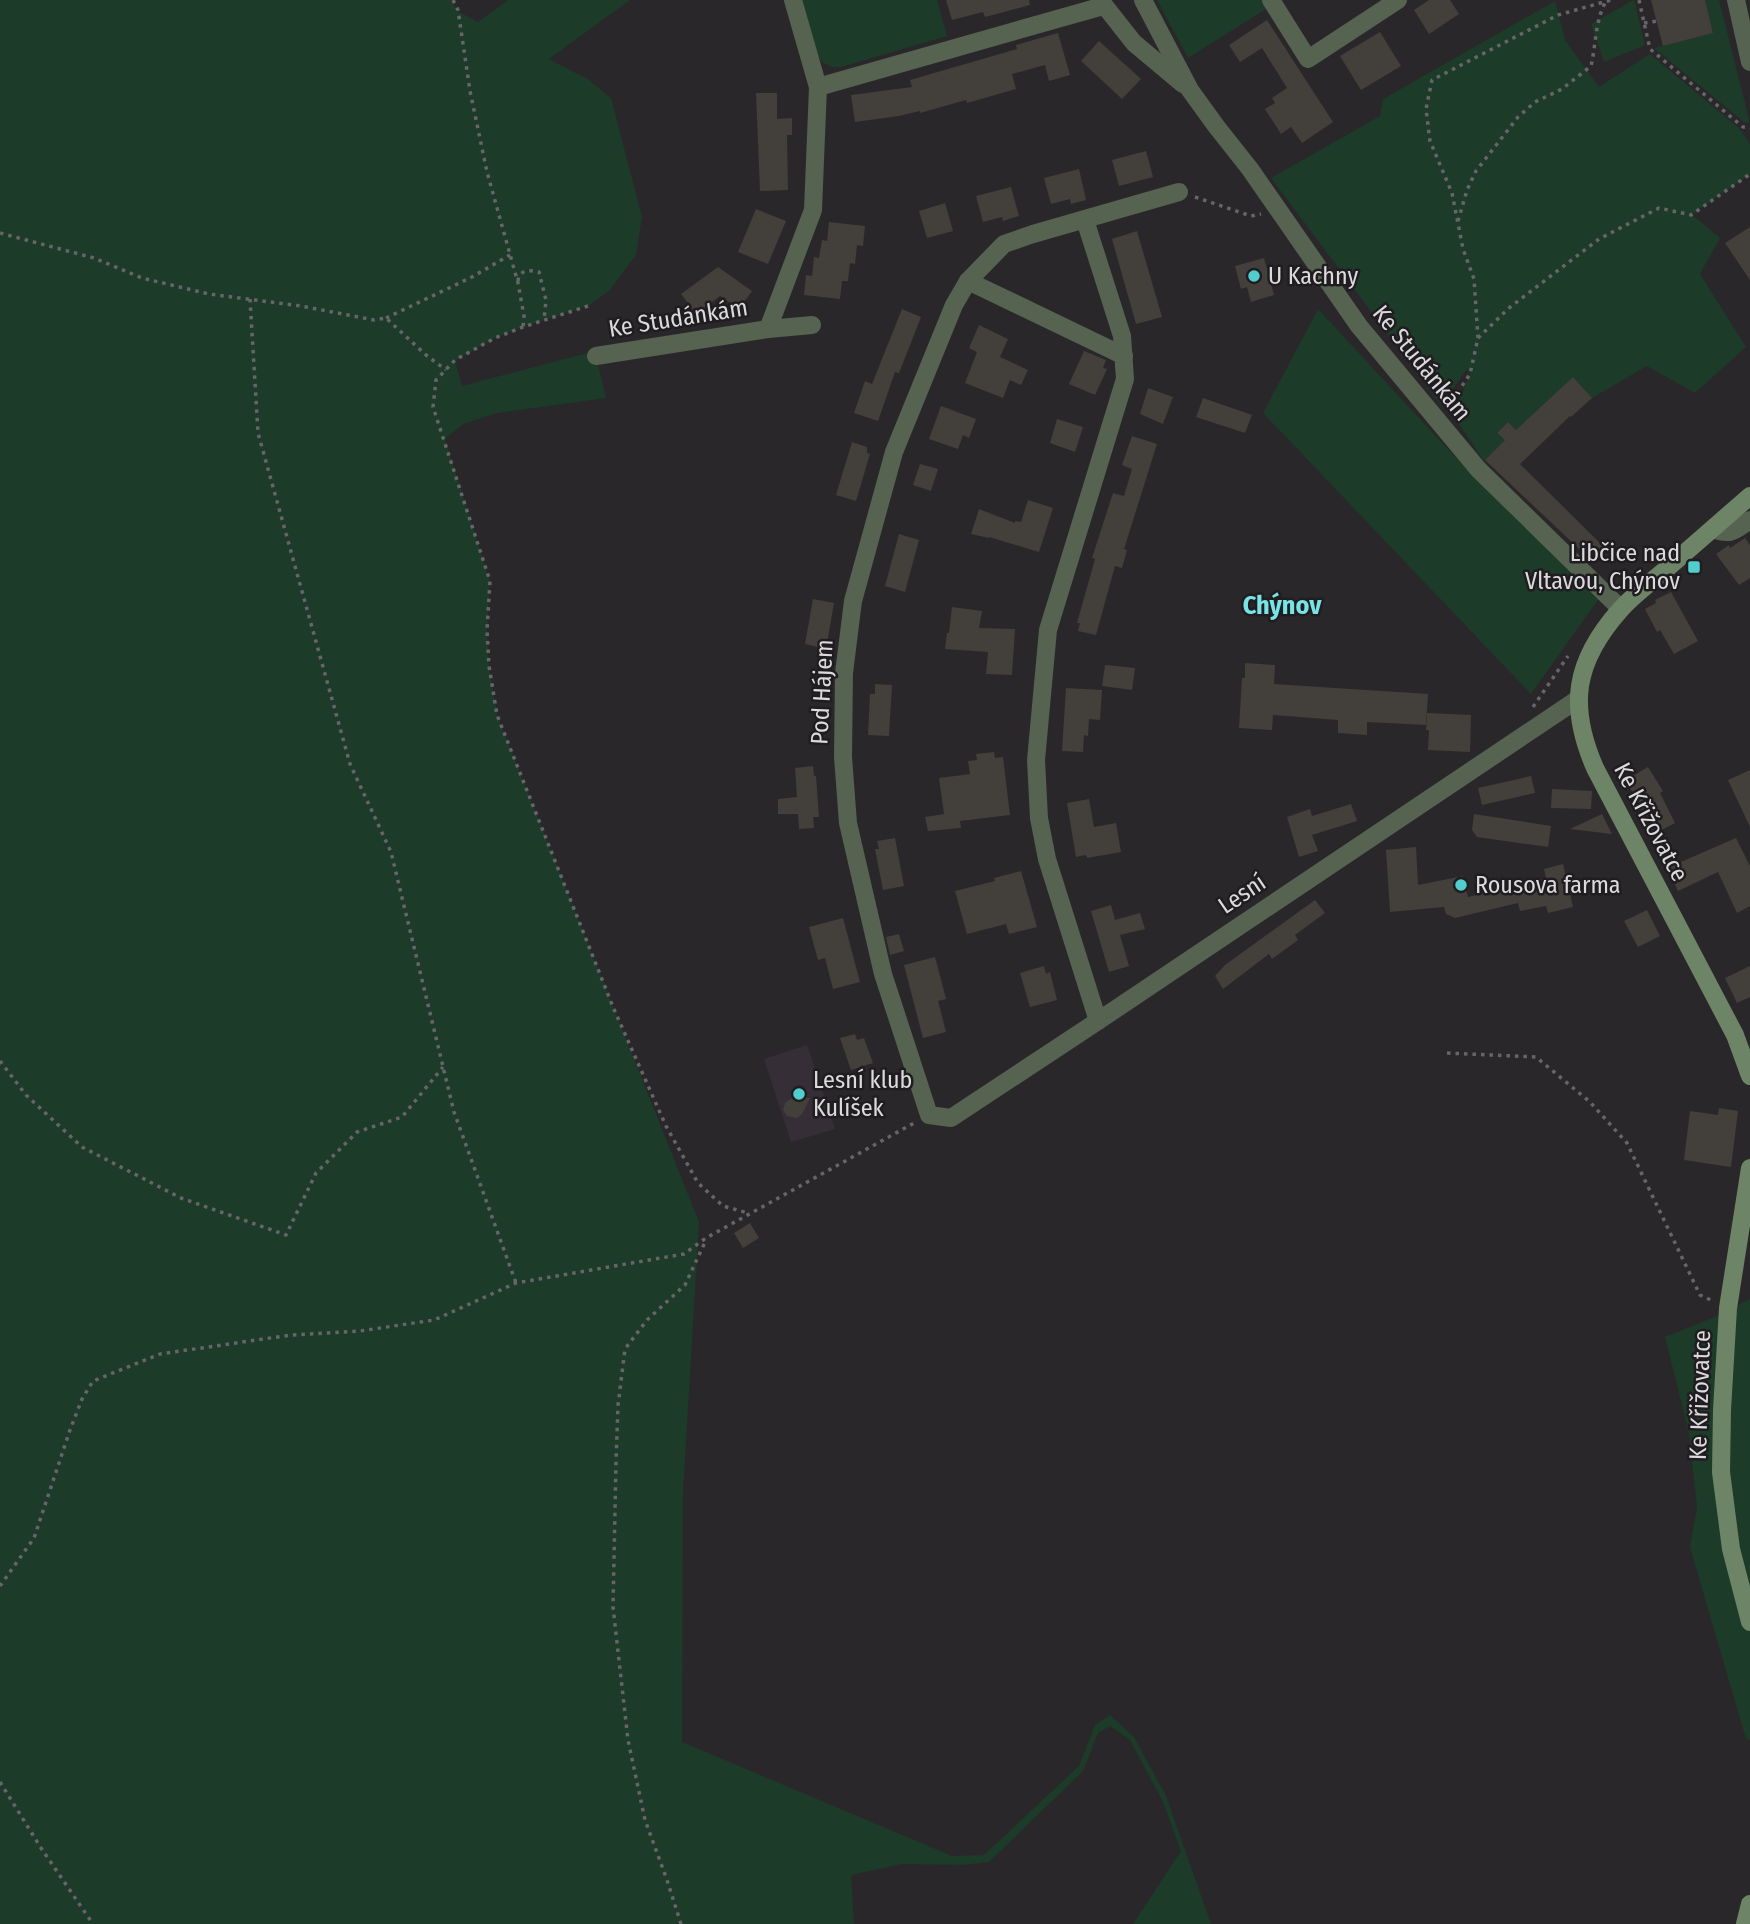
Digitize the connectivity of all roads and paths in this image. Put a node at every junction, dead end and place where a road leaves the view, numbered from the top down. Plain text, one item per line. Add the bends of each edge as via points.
1 (453, 0) edge
2 (793, 0) edge
3 (1143, 0) edge
4 (1271, 0) edge
5 (1398, 0) edge
6 (1639, 0) edge
7 (1736, 0) edge
8 (1609, 1) edge
9 (1102, 3) edge
10 (1746, 16) edge
11 (1657, 21) dead end
12 (1644, 23) junction
13 (1750, 62) edge
14 (818, 87) junction
15 (1190, 90) junction
16 (1750, 128) edge
17 (1750, 174) edge
18 (1179, 192) joint
19 (1279, 211) junction
20 (1085, 220) junction
21 (1458, 223) junction
22 (0, 233) edge
23 (510, 255) junction
24 (968, 281) junction
25 (518, 283) junction
26 (250, 299) junction
27 (588, 306) dead end
28 (386, 318) junction
29 (544, 320) junction
30 (813, 325) dead end
31 (523, 327) junction
32 (768, 329) junction
33 (1478, 338) junction
34 (596, 355) dead end
35 (1124, 356) junction
36 (446, 370) junction
37 (1438, 421) junction
38 (1750, 496) edge
39 (1750, 520) edge
40 (1713, 528) junction
41 (1620, 609) junction
42 (1578, 699) junction
43 (1098, 1021) junction
44 (1447, 1053) dead end
45 (0, 1061) edge
46 (443, 1067) junction
47 (1750, 1074) edge
48 (929, 1115) junction
49 (1750, 1168) edge
50 (750, 1213) junction
51 (706, 1238) junction
52 (516, 1283) junction
53 (1728, 1308) junction
54 (0, 1586) edge
55 (1750, 1622) edge
56 (0, 1782) edge
57 (1750, 1904) edge
58 (93, 1924) edge
59 (681, 1924) edge
60 (1745, 1924) edge

1 - 23 path via 487,172
2 - 14 street, Ke Studánkám
3 - 15 street, Ke Studánkám
4 - 5 street via 1308,59
6 - 12 path
7 - 10 street
8 - 21 path via 1599,13 1591,66 1518,117 1476,171
8 - 21 path via 1558,15 1432,80 1426,109 1430,141 1452,193
9 - 14 street, Ke Studánkám
9 - 15 street, Ke Studánkám via 1134,43
10 - 13 street
11 - 12 path
12 - 16 path via 1650,49 1743,127
14 - 32 street, Ke Studánkám via 813,209
15 - 19 street, Ke Studánkám
17 - 33 path via 1691,215 1659,208 1599,239 1509,308
18 - 19 path via 1251,216
18 - 20 street, Pod Hájem
19 - 37 street, Ke Studánkám via 1359,326
20 - 24 street, Pod Hájem via 1004,244
20 - 35 street via 1122,336
21 - 33 path via 1474,279
22 - 26 path via 94,258 142,278
23 - 25 path
23 - 28 path
24 - 35 street
24 - 48 street, Pod Hájem via 894,452 853,601 844,673 848,823 883,974
25 - 29 path via 523,272 539,272 546,300
25 - 31 path
26 - 28 path via 374,320
26 - 46 path via 258,433 350,764 391,852
27 - 29 path
28 - 36 path
29 - 31 path
30 - 32 street, Ke Studánkám
31 - 36 path via 455,360
32 - 34 street, Ke Studánkám
33 - 37 path via 1470,374
35 - 43 street via 1125,379 1048,630 1036,760 1047,859
36 - 50 path via 436,380 433,407 490,581 487,630 497,715 613,1007 666,1126 698,1183 723,1206
37 - 41 street, Ke Studánkám via 1478,469
38 - 40 street, Ke Křižovatce
39 - 40 street via 1734,531
40 - 41 street, Ke Křižovatce
41 - 42 street, Ke Křižovatce via 1587,660
42 - 43 street, Lesní
42 - 47 street, Ke Křižovatce via 1581,731 1595,768 1735,1035
43 - 48 street, Lesní via 951,1118
44 - 53 path via 1536,1057 1590,1102 1627,1143 1700,1295
45 - 46 path via 26,1095 82,1147 181,1198 286,1235 316,1173 357,1132 402,1117
46 - 52 path via 454,1112
48 - 50 path
49 - 53 street, Ke Křižovatce
50 - 51 path
51 - 52 path via 684,1254
51 - 59 path via 685,1285 625,1349 618,1405 613,1607 628,1740 645,1820
52 - 54 path via 434,1320 160,1354 93,1381 69,1430 34,1538
53 - 55 street, Ke Křižovatce via 1721,1472 1731,1549
56 - 58 path
57 - 60 street

